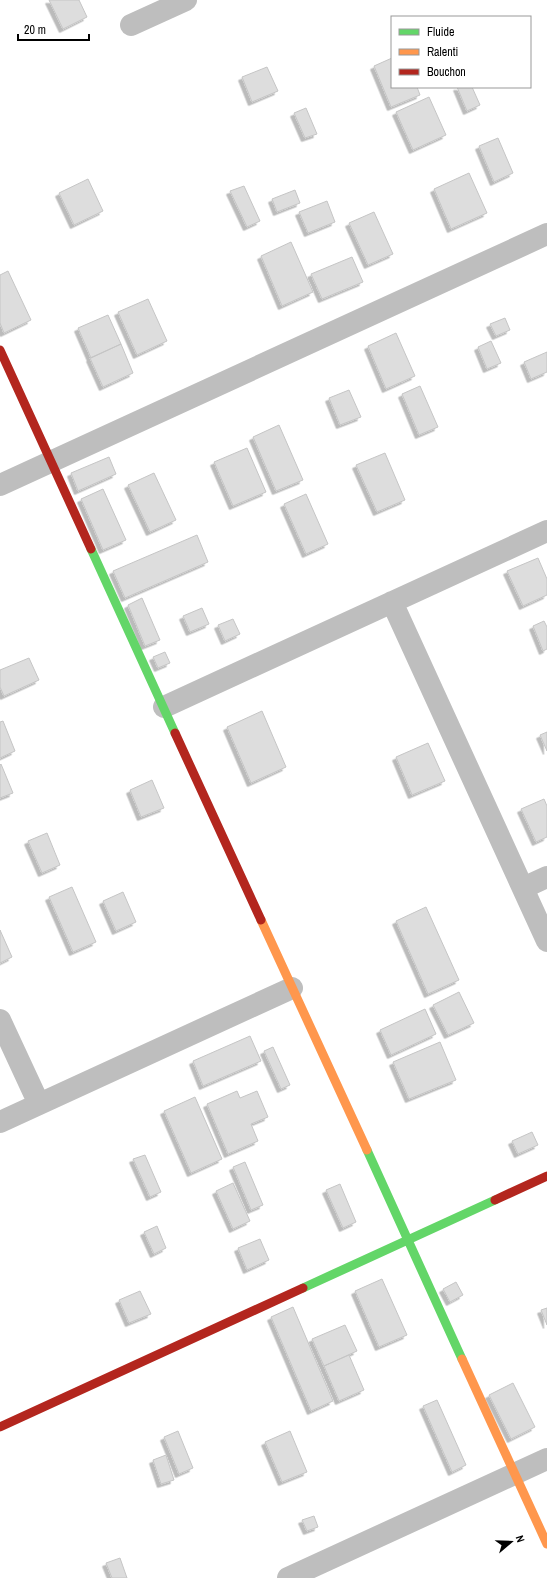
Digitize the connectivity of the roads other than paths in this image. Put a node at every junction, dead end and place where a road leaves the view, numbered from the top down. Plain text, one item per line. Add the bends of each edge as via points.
1 (186, 0) edge
2 (131, 26) dead end
3 (547, 234) edge
4 (0, 350) edge
5 (51, 462) junction
6 (0, 485) edge
7 (547, 531) edge
8 (392, 602) junction
9 (164, 707) junction
10 (547, 877) edge
11 (523, 888) junction
12 (547, 941) edge
13 (292, 988) junction
14 (0, 1020) edge
15 (38, 1104) junction
16 (0, 1122) edge
17 (547, 1176) edge
18 (408, 1240) junction
19 (0, 1427) edge
20 (547, 1459) edge
21 (515, 1474) junction
22 (547, 1544) edge
23 (288, 1578) edge

1 - 2 street
3 - 5 street
4 - 5 street
5 - 6 street
5 - 9 street
7 - 8 street
8 - 9 street
8 - 11 street
9 - 13 street
10 - 11 street
11 - 12 street
13 - 15 street
13 - 18 street
14 - 15 street
15 - 16 street
17 - 18 street
18 - 19 street
18 - 21 street
20 - 21 street
21 - 22 street
21 - 23 street

